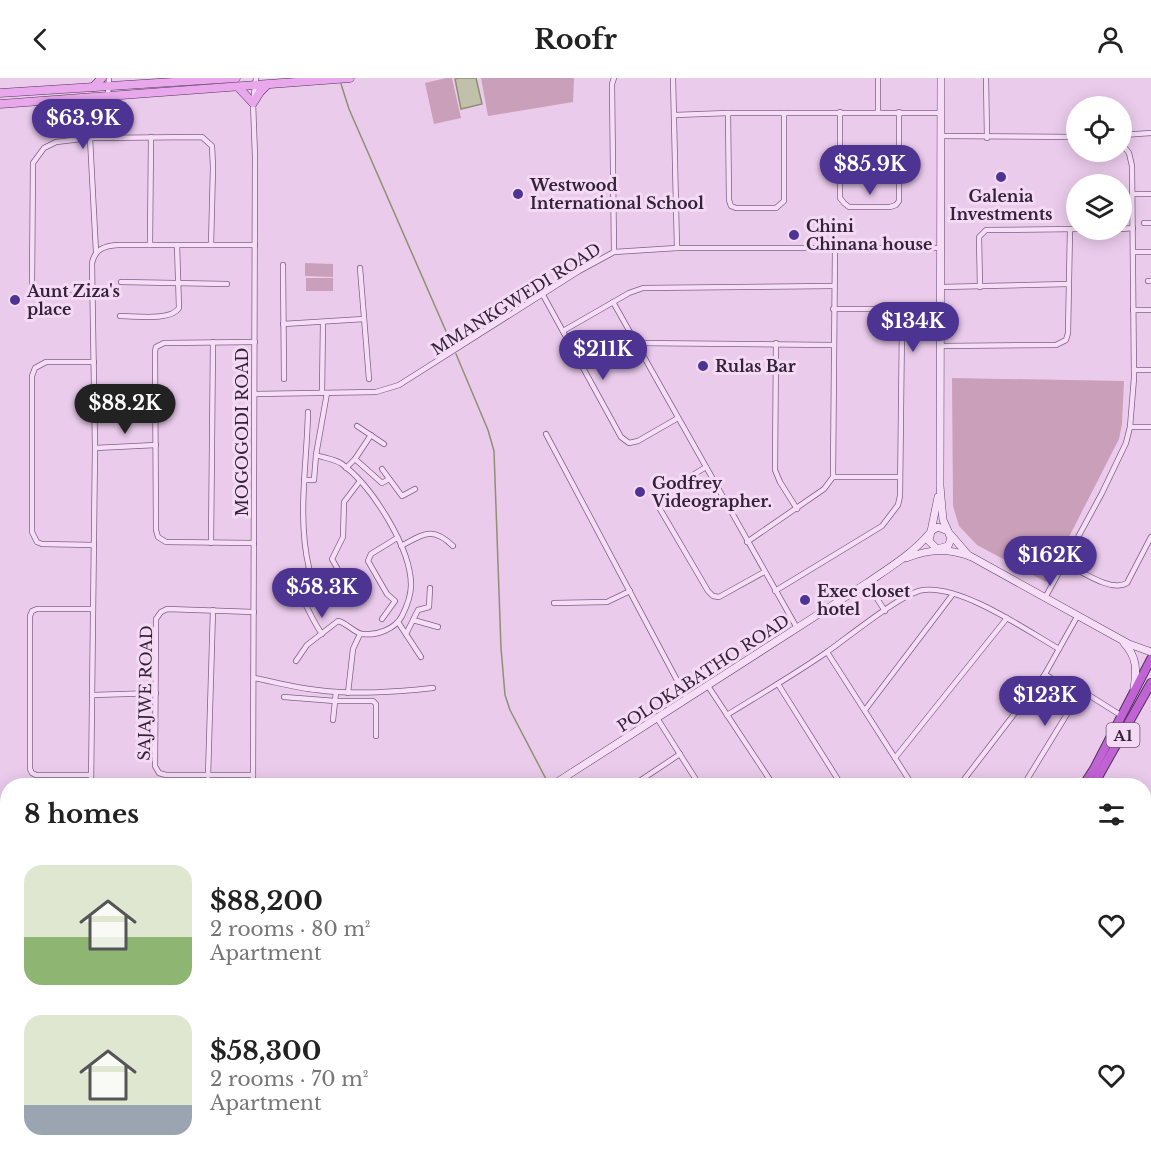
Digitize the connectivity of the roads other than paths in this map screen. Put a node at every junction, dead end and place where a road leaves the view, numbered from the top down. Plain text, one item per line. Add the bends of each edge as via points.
1 (102, 78) edge
2 (114, 78) edge
3 (350, 78) edge
4 (614, 78) edge
5 (673, 78) edge
6 (878, 78) edge
7 (941, 78) edge
8 (986, 78) edge
9 (237, 82) edge
10 (256, 82) edge
11 (268, 84) junction
12 (121, 86) junction
13 (93, 87) junction
14 (109, 87) edge
15 (2, 92) edge
16 (4, 103) edge
17 (253, 103) junction
18 (0, 110) edge
19 (840, 112) junction
20 (878, 112) junction
21 (899, 112) junction
22 (728, 113) junction
23 (784, 113) junction
24 (941, 113) junction
25 (675, 115) junction
26 (1151, 134) edge
27 (1132, 135) edge
28 (942, 136) junction
29 (151, 137) junction
30 (1066, 137) edge
31 (90, 138) junction
32 (987, 138) junction
33 (1131, 162) edge
34 (1133, 194) junction
35 (1151, 194) edge
36 (1144, 223) dead end
37 (1151, 223) edge
38 (1133, 228) joint
39 (1066, 230) edge
40 (1070, 240) edge
41 (150, 244) junction
42 (177, 245) junction
43 (211, 245) junction
44 (255, 245) junction
45 (677, 248) junction
46 (835, 248) junction
47 (940, 248) junction
48 (96, 252) junction
49 (614, 252) junction
50 (1133, 252) junction
51 (1151, 252) edge
52 (283, 265) dead end
53 (360, 268) dead end
54 (122, 282) dead end
55 (178, 283) junction
56 (226, 284) dead end
57 (1069, 284) junction
58 (833, 286) junction
59 (941, 287) junction
60 (980, 287) junction
61 (543, 295) junction
62 (94, 296) junction
63 (613, 302) junction
64 (833, 309) junction
65 (1133, 310) junction
66 (1151, 310) edge
67 (120, 316) dead end
68 (364, 319) junction
69 (323, 322) junction
70 (283, 324) junction
71 (563, 331) junction
72 (213, 342) junction
73 (255, 342) junction
74 (636, 343) junction
75 (776, 344) junction
76 (832, 345) junction
77 (941, 346) junction
78 (94, 362) junction
79 (1134, 370) junction
80 (1151, 370) edge
81 (284, 379) dead end
82 (369, 379) dead end
83 (325, 393) junction
84 (255, 394) junction
85 (308, 412) dead end
86 (678, 418) junction
87 (357, 426) dead end
88 (1130, 426) junction
89 (1151, 427) edge
90 (546, 434) dead end
91 (371, 435) junction
92 (384, 444) dead end
93 (156, 445) junction
94 (95, 448) junction
95 (316, 456) junction
96 (355, 459) junction
97 (706, 467) junction
98 (346, 468) junction
99 (382, 469) dead end
100 (833, 477) junction
101 (900, 477) junction
102 (389, 478) junction
103 (304, 480) junction
104 (360, 482) junction
105 (940, 486) junction
106 (415, 489) dead end
107 (797, 510) junction
108 (930, 532) junction
109 (950, 533) junction
110 (1151, 537) edge
111 (397, 538) junction
112 (747, 542) junction
113 (211, 543) junction
114 (254, 543) junction
115 (94, 545) junction
116 (401, 546) junction
117 (453, 546) dead end
118 (941, 549) junction
119 (970, 556) junction
120 (898, 561) junction
121 (1064, 562) junction
122 (764, 572) junction
123 (867, 583) junction
124 (295, 585) dead end
125 (430, 588) dead end
126 (630, 591) junction
127 (775, 591) junction
128 (299, 593) dead end
129 (953, 594) junction
130 (348, 597) dead end
131 (1045, 598) junction
132 (554, 603) dead end
133 (93, 609) junction
134 (213, 610) junction
135 (885, 611) junction
136 (254, 612) junction
137 (1078, 615) junction
138 (1006, 618) junction
139 (382, 619) dead end
140 (413, 620) junction
141 (398, 622) junction
142 (438, 627) dead end
143 (796, 628) junction
144 (322, 634) junction
145 (360, 634) junction
146 (406, 634) junction
147 (1118, 638) junction
148 (1059, 649) junction
149 (827, 652) junction
150 (1151, 652) edge
151 (421, 657) dead end
152 (1151, 659) edge
153 (296, 661) dead end
154 (1045, 674) junction
155 (254, 678) junction
156 (1151, 683) edge
157 (778, 684) junction
158 (708, 686) junction
159 (433, 688) dead end
160 (1151, 689) edge
161 (336, 692) junction
162 (156, 693) junction
163 (348, 693) junction
164 (93, 695) junction
165 (1075, 695) junction
166 (284, 697) dead end
167 (1132, 697) junction
168 (687, 699) junction
169 (335, 701) junction
170 (1141, 703) junction
171 (865, 710) junction
172 (727, 715) junction
173 (1122, 716) junction
174 (657, 718) junction
175 (333, 720) dead end
176 (375, 736) dead end
177 (680, 754) junction
178 (895, 758) junction
179 (91, 775) joint
180 (253, 775) joint
181 (208, 776) junction
182 (563, 778) edge
183 (644, 778) edge
184 (695, 778) edge
185 (769, 778) edge
186 (837, 778) edge
187 (908, 778) edge
188 (964, 778) edge
189 (1028, 778) edge
190 (1087, 778) edge
191 (1098, 778) edge

1 - 13 main road
2 - 12 main road
3 - 11 main road
4 - 49 street
5 - 25 street
6 - 20 street
7 - 24 street
8 - 32 street
9 - 10 main road
9 - 12 main road
9 - 14 main road
9 - 17 main road
10 - 11 main road
10 - 17 street, MOGOGODI ROAD
11 - 17 main road
12 - 14 main road
13 - 14 main road
13 - 15 main road
14 - 16 main road
16 - 18 main road
17 - 44 street, MOGOGODI ROAD
19 - 20 street
19 - 21 street via 840,198 849,207 891,207 899,201
19 - 23 street
20 - 21 street
21 - 24 street
22 - 23 street
22 - 23 street via 731,206 776,208 784,201
22 - 25 street
24 - 28 street
25 - 45 street
26 - 27 street
28 - 32 street
28 - 47 street
29 - 31 street
29 - 41 street
29 - 43 street via 202,137 212,146
30 - 32 street
31 - 48 street
31 - 62 street via 51,144 33,163 32,285 40,295
33 - 34 street
34 - 35 street
34 - 38 street
36 - 37 street
38 - 50 street
39 - 60 street via 986,230 979,237
40 - 57 street
41 - 42 street
41 - 48 street via 102,247
42 - 43 street
42 - 55 street
43 - 44 street
44 - 73 street, MOGOGODI ROAD
45 - 46 street, MMANKGWEDI ROAD
45 - 49 street, MMANKGWEDI ROAD
46 - 47 street, MMANKGWEDI ROAD
46 - 58 street
47 - 59 street
48 - 62 street via 92,263
49 - 61 street, MMANKGWEDI ROAD
50 - 51 street
50 - 65 street
52 - 70 street
53 - 68 street
54 - 55 street
55 - 56 street
55 - 67 street via 179,308 173,315
57 - 60 street
57 - 77 street via 1068,333 1066,340 1056,345
58 - 63 street via 643,288
58 - 64 street
59 - 60 street
59 - 77 street
61 - 71 street
61 - 83 street, MMANKGWEDI ROAD via 399,386 376,392
62 - 78 street
63 - 71 street
63 - 74 street
64 - 76 street
64 - 101 street via 891,309 898,313 902,324
65 - 66 street
65 - 79 street
68 - 69 street
68 - 82 street
69 - 70 street
69 - 83 street
70 - 81 street
71 - 86 street via 621,437 629,442 638,441
72 - 73 street
72 - 93 street via 164,343 156,347
72 - 113 street
73 - 84 street, MOGOGODI ROAD
74 - 75 street
74 - 86 street
75 - 76 street
75 - 107 street via 775,470
76 - 100 street
77 - 105 street
78 - 94 street
78 - 115 street via 46,362 35,368 32,376 32,532 42,544
79 - 80 street
79 - 88 street
83 - 84 street, MMANKGWEDI ROAD
83 - 95 street
84 - 114 street, MOGOGODI ROAD
85 - 103 street
86 - 97 street
87 - 91 street
88 - 89 street
88 - 121 street via 1126,443
90 - 126 street
91 - 92 street
91 - 96 street
93 - 94 street
93 - 113 street via 158,537 166,542
94 - 115 street
95 - 98 street
95 - 103 street via 314,480
96 - 98 street
96 - 102 street via 382,483
97 - 112 street
97 - 122 street via 656,498 657,504 713,597
98 - 104 street
99 - 102 street
100 - 101 street
100 - 107 street
101 - 127 street via 898,506 882,526
102 - 106 street via 402,496
103 - 124 street via 309,568
104 - 111 street via 380,506
104 - 130 street via 344,502 343,537 332,559
105 - 108 street
105 - 109 street via 943,520
107 - 112 street
108 - 109 street via 942,527
108 - 118 street via 931,545
108 - 120 street
109 - 118 street via 950,543
109 - 119 street
110 - 121 street via 1127,583 1121,587
111 - 116 street
111 - 139 street via 371,554 368,561 395,601
112 - 122 street
113 - 114 street
114 - 136 street, MOGOGODI ROAD
115 - 133 street
116 - 117 street via 433,533
116 - 141 street via 411,584 406,608
118 - 119 street
118 - 120 street
119 - 131 street
120 - 123 street, POLOKABATHO ROAD
121 - 131 street
122 - 127 street
123 - 135 street
123 - 143 street, POLOKABATHO ROAD
125 - 140 street via 429,607 418,610
126 - 132 street via 607,602
126 - 168 street
127 - 143 street
128 - 144 street
129 - 135 street via 923,590
129 - 138 street
129 - 171 street
131 - 137 street
133 - 164 street
133 - 179 street via 37,609 30,616 30,769 36,775
134 - 136 street, SAJAJWE ROAD
134 - 162 street, SAJAJWE ROAD via 161,612 156,620
134 - 181 street
135 - 149 street
136 - 155 street, MOGOGODI ROAD
137 - 147 street
137 - 148 street
138 - 148 street
138 - 178 street
140 - 142 street
140 - 146 street
141 - 145 street via 379,632
141 - 146 street
143 - 158 street, POLOKABATHO ROAD
144 - 145 street via 338,621
144 - 153 street via 307,645
145 - 163 street via 352,649
146 - 151 street
147 - 150 street
147 - 167 street via 1130,649 1136,663
148 - 154 street
149 - 157 street
149 - 171 street
152 - 167 highway, A1
154 - 165 street
154 - 188 street
155 - 161 street
155 - 180 street, MOGOGODI ROAD
156 - 170 highway, A1
157 - 172 street
157 - 186 street
158 - 168 street, POLOKABATHO ROAD
158 - 172 street
159 - 163 street
160 - 170 street
161 - 163 street
161 - 169 street
162 - 164 street
162 - 181 street, SAJAJWE ROAD via 155,766 159,773
164 - 179 street
165 - 173 street via 1087,694
165 - 189 street
166 - 169 street
167 - 173 highway, A1
168 - 174 street, POLOKABATHO ROAD
169 - 175 street
169 - 176 street via 373,701
170 - 191 highway, A1
171 - 178 street
172 - 185 street
173 - 190 highway, A1
174 - 177 street
174 - 182 street, POLOKABATHO ROAD
177 - 183 street
177 - 184 street
178 - 187 street
180 - 181 street, SAJAJWE ROAD

